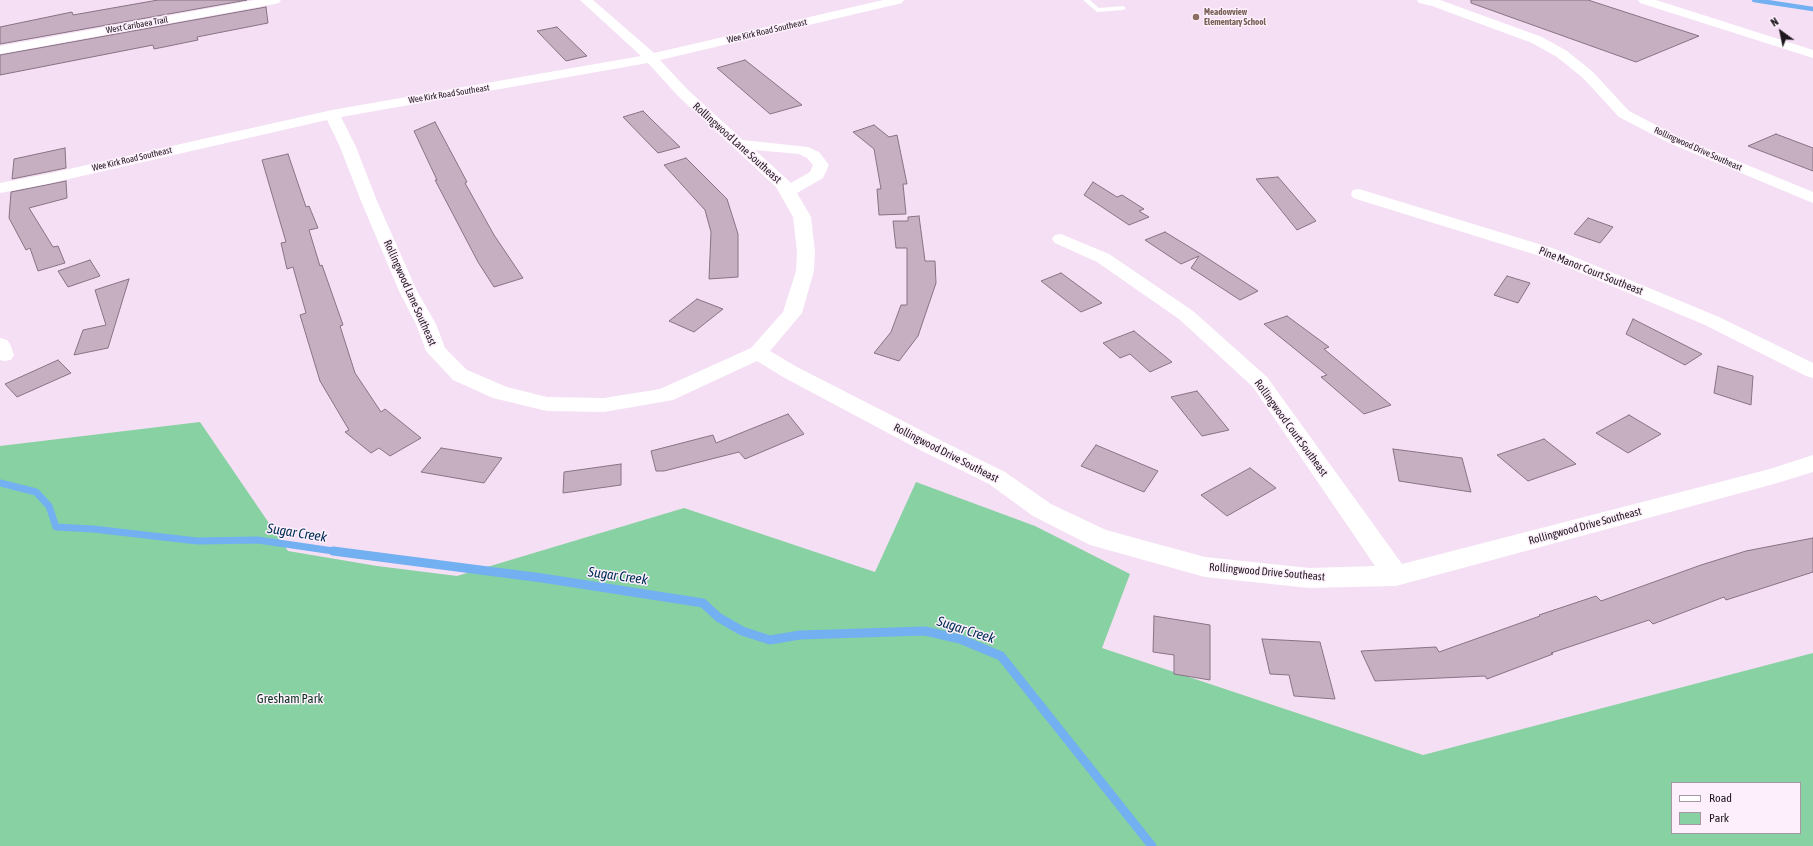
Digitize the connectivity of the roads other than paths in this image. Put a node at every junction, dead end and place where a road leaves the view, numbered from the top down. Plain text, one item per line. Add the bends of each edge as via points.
1 (274, 0) edge
2 (586, 0) edge
3 (898, 0) edge
4 (1086, 0) edge
5 (1423, 0) edge
6 (1644, 0) edge
7 (1123, 8) dead end
8 (0, 50) edge
9 (1813, 54) edge
10 (651, 58) junction
11 (332, 114) junction
12 (739, 144) junction
13 (0, 188) edge
14 (788, 192) junction
15 (1359, 194) dead end
16 (1813, 198) edge
17 (1061, 239) dead end
18 (758, 353) junction
19 (1813, 371) edge
20 (1813, 463) edge
21 (1396, 576) junction

1 - 8 street, West Caribaea Trail
2 - 10 street, Rollingwood Lane Southeast
3 - 10 street, Wee Kirk Road Southeast
4 - 7 lane via 1097,10
5 - 16 street, Rollingwood Drive Southeast via 1537,40 1562,54 1588,75 1624,114 1674,140
6 - 9 street
10 - 11 street, Wee Kirk Road Southeast
10 - 12 street, Rollingwood Lane Southeast via 682,93
11 - 13 street, Wee Kirk Road Southeast
11 - 18 street, Rollingwood Lane Southeast via 436,351 460,375 501,393 547,404 604,405 665,395
12 - 14 street, Rollingwood Lane Southeast via 783,184
12 - 14 street via 802,150 813,156 821,165 817,176
14 - 18 street, Rollingwood Lane Southeast via 802,217 806,252 805,271 792,313
15 - 19 street, Pine Manor Court Southeast via 1549,253 1712,321
17 - 21 street, Rollingwood Court Southeast via 1103,258 1186,315 1260,382
18 - 21 street, Rollingwood Drive Southeast via 790,372 997,478 1042,510 1099,538 1206,567 1309,578
20 - 21 street, Rollingwood Drive Southeast via 1774,476

